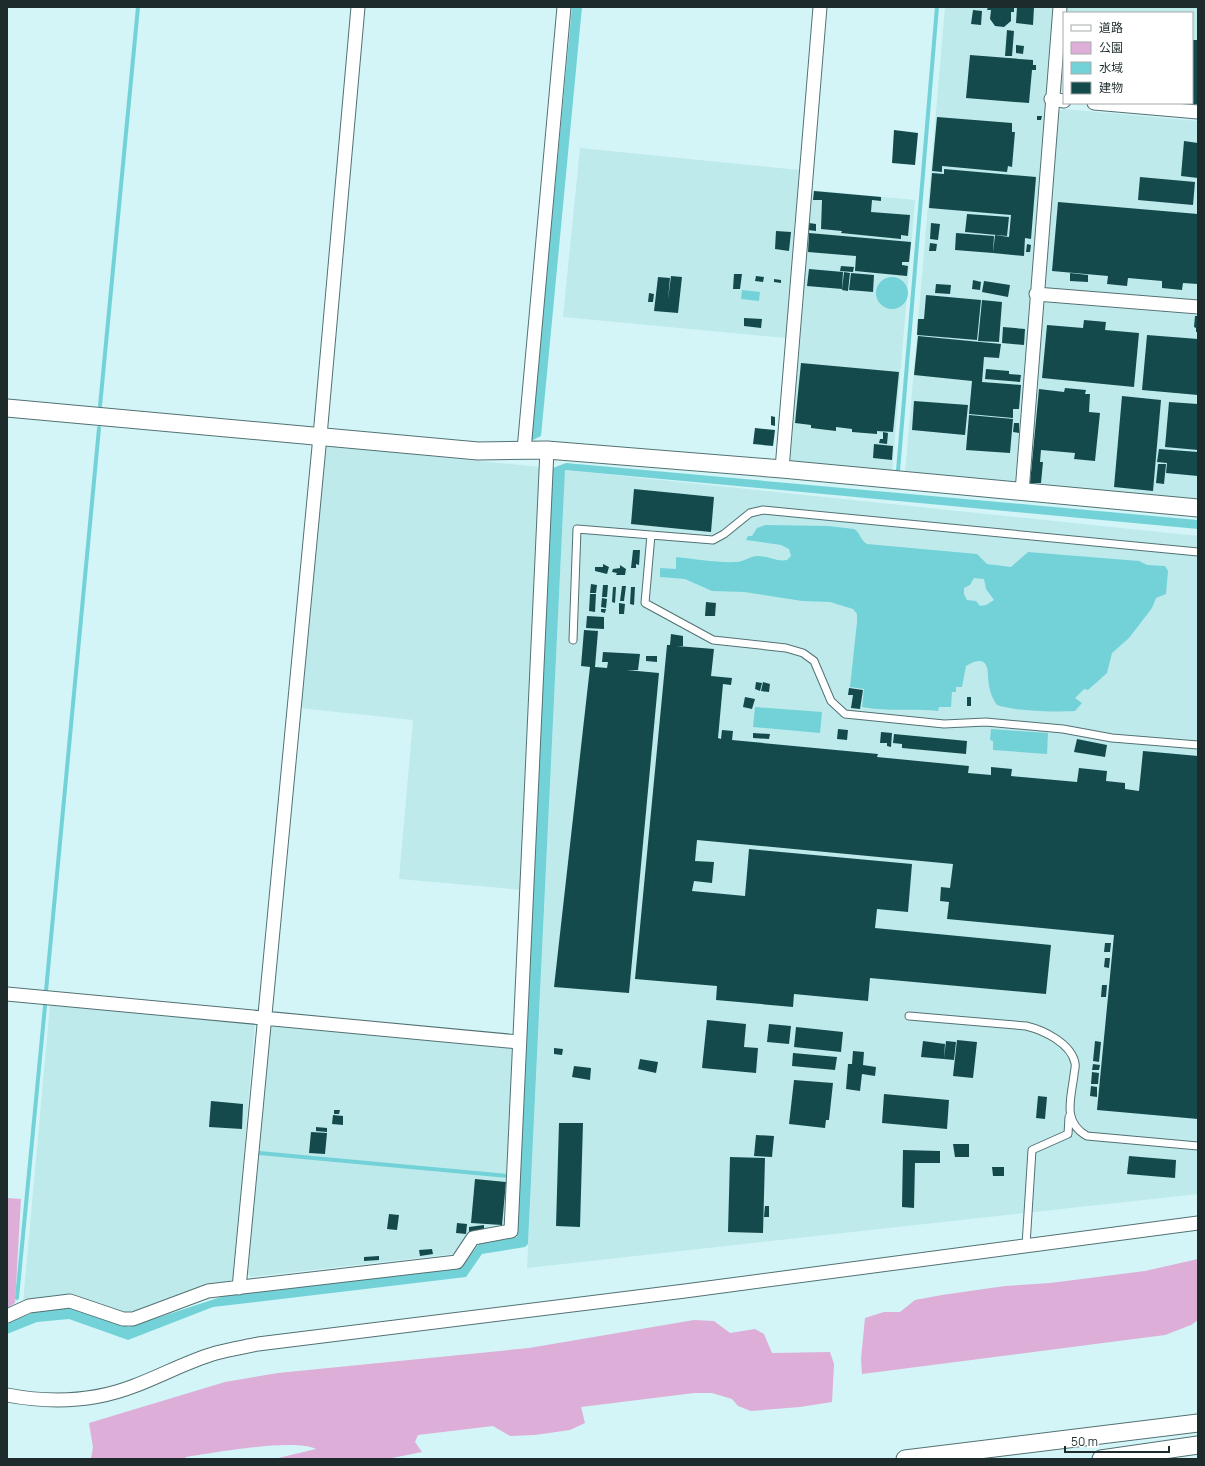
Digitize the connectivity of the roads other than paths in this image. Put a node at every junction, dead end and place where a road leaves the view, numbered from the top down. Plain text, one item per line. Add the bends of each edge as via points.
1 (358, 7) edge
2 (564, 7) edge
3 (820, 7) edge
4 (1060, 7) edge
5 (1058, 100) edge
6 (1106, 104) edge
7 (1198, 112) edge
8 (1036, 294) junction
9 (1198, 308) edge
10 (7, 408) edge
11 (320, 436) junction
12 (524, 450) junction
13 (547, 450) junction
14 (782, 469) junction
15 (1022, 492) junction
16 (1198, 508) edge
17 (651, 535) junction
18 (1198, 552) edge
19 (573, 640) dead end
20 (1198, 745) edge
21 (7, 994) edge
22 (908, 1016) dead end
23 (264, 1019) junction
24 (519, 1042) junction
25 (1069, 1113) junction
26 (1198, 1146) edge
27 (1198, 1223) edge
28 (1026, 1245) junction
29 (239, 1288) junction
30 (7, 1316) edge
31 (7, 1395) edge
32 (1198, 1423) edge
33 (1198, 1445) edge
34 (905, 1459) edge
35 (1101, 1459) edge

1 - 11 street
2 - 12 street
3 - 14 street
4 - 5 street
5 - 8 street
6 - 7 street
8 - 9 street
8 - 15 street
10 - 11 street
11 - 12 street via 478,451
11 - 23 street
12 - 13 street
13 - 14 street
13 - 24 street
14 - 15 street
15 - 16 street
17 - 18 lane via 713,540 750,513 763,510
17 - 19 lane via 576,529
17 - 20 lane via 645,603 713,640 786,648 803,653 814,661 832,701 846,714 944,724 1009,724 1063,729 1112,738
21 - 23 street
22 - 25 lane via 1040,1029 1062,1044 1072,1055 1075,1064
23 - 24 street
23 - 29 street
24 - 29 street via 511,1232 473,1238 456,1262
25 - 26 lane via 1078,1131 1087,1136
25 - 28 lane via 1068,1134 1032,1150
27 - 28 street
28 - 31 street via 685,1291 258,1344 215,1353 132,1387 100,1396 33,1400
29 - 30 street via 208,1291 133,1319 123,1319 70,1301 29,1306
32 - 34 street
33 - 35 street

